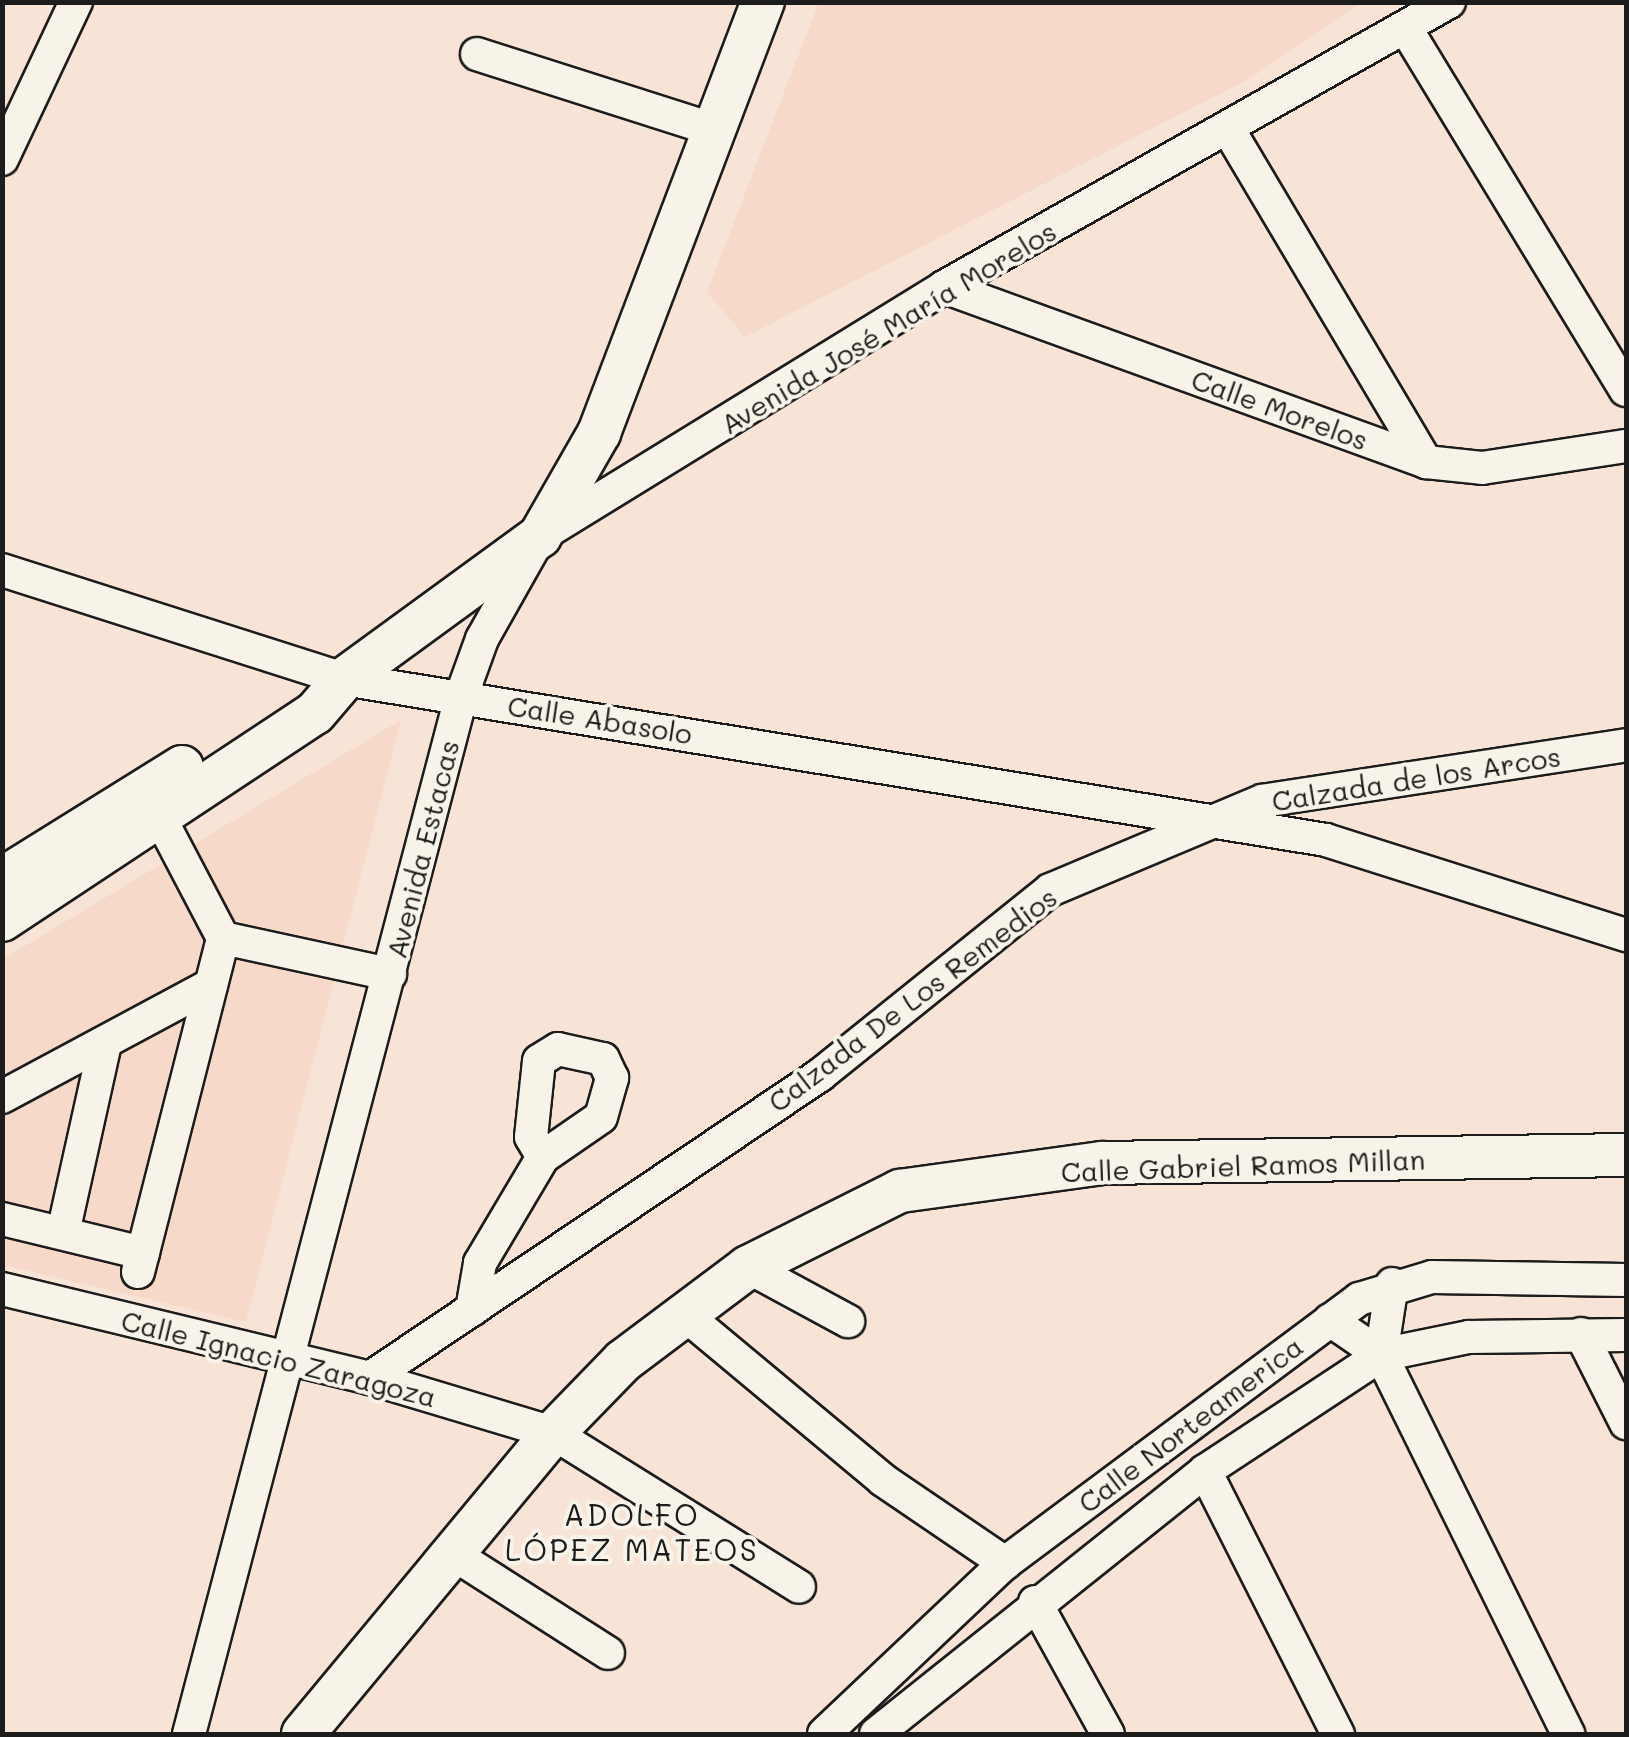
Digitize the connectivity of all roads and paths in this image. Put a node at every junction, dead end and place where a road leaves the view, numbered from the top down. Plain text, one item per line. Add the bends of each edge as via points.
1 (76, 2) edge
2 (763, 2) edge
3 (1449, 2) edge
4 (1408, 32) junction
5 (477, 54) dead end
6 (712, 129) junction
7 (1230, 132) junction
8 (2, 159) edge
9 (944, 288) junction
10 (1626, 390) edge
11 (1626, 446) edge
12 (1426, 462) junction
13 (540, 536) junction
14 (2, 570) edge
15 (344, 679) junction
16 (461, 697) junction
17 (1626, 745) edge
18 (159, 816) junction
19 (1209, 823) junction
20 (2, 880) edge
21 (2, 920) edge
22 (1626, 934) edge
23 (224, 938) junction
24 (390, 974) junction
25 (212, 986) junction
26 (105, 1042) junction
27 (4, 1102) edge
28 (1626, 1155) edge
29 (542, 1157) dead end
30 (2, 1219) edge
31 (63, 1233) junction
32 (748, 1267) junction
33 (1626, 1280) edge
34 (1392, 1284) junction
35 (2, 1290) edge
36 (472, 1310) junction
37 (684, 1314) junction
38 (1330, 1320) junction
39 (848, 1321) dead end
40 (1581, 1334) junction
41 (1626, 1336) edge
42 (1381, 1355) junction
43 (291, 1360) junction
44 (370, 1378) junction
45 (1626, 1423) edge
46 (554, 1433) junction
47 (1204, 1471) junction
48 (458, 1557) junction
49 (1005, 1563) junction
50 (800, 1587) dead end
51 (1034, 1602) junction
52 (608, 1652) dead end
53 (315, 1731) edge
54 (881, 1732) edge
55 (189, 1734) edge
56 (824, 1734) edge
57 (1108, 1734) edge
58 (1338, 1734) edge
59 (1568, 1734) edge

1 - 8 street
2 - 6 main road, Avenida Estacas
3 - 4 street, Avenida José María Morelos
4 - 7 street, Avenida José María Morelos
4 - 10 street
5 - 6 street
6 - 13 main road, Avenida Estacas via 599,433
7 - 9 street, Avenida José María Morelos
7 - 12 street
9 - 12 street, Calle Morelos
9 - 13 street, Avenida José María Morelos
11 - 12 street, Calle Morelos via 1482,468
13 - 15 main road, Avenida José María Morelos
13 - 16 street, Avenida Estacas via 482,639
14 - 15 street, Calle Abasolo
15 - 16 street, Calle Abasolo
15 - 18 main road, Avenida José María Morelos via 315,713
15 - 20 main road, Avenida José María Morelos via 288,700
16 - 19 street, Calle Abasolo
16 - 24 street, Avenida Estacas
17 - 19 street, Calzada de los Arcos via 1262,801
18 - 21 main road, Avenida José María Morelos
18 - 23 street
19 - 22 street via 1326,840
19 - 36 street, Calzada De Los Remedios via 1050,890 820,1075
23 - 24 street
23 - 25 street
24 - 43 street, Avenida Estacas
25 - 26 street
25 - 31 street via 141,1262
26 - 27 street
26 - 31 street
28 - 32 main road, Calle Gabriel Ramos Millan via 1102,1164 900,1192
29 - 36 street via 480,1263
30 - 31 street
32 - 37 main road, Calle Gabriel Ramos Millan
32 - 39 street
33 - 34 street, Calle Norteamerica via 1432,1277
34 - 38 street, Calle Norteamerica
34 - 42 street
35 - 43 street, Calle Ignacio Zaragoza
36 - 44 street, Calzada De Los Remedios
37 - 46 main road, Calle Gabriel Ramos Millan via 623,1361
37 - 49 street via 883,1480
38 - 42 street
38 - 49 street, Calle Norteamerica
40 - 41 street, Calle Norteamerica
40 - 42 street, Calle Norteamerica via 1428,1340
40 - 45 street
42 - 47 street, Calle Norteamerica
42 - 59 street
43 - 44 street, Calle Ignacio Zaragoza
43 - 55 street, Avenida Estacas
44 - 46 street, Calle Ignacio Zaragoza
46 - 48 main road, Calle Gabriel Ramos Millan
46 - 50 street, Calle Ignacio Zaragoza
47 - 51 street, Calle Norteamerica
47 - 58 street
48 - 52 street
48 - 53 main road, Calle Gabriel Ramos Millan
49 - 56 street, Calle Norteamerica
51 - 54 street, Calle Norteamerica
51 - 57 street

